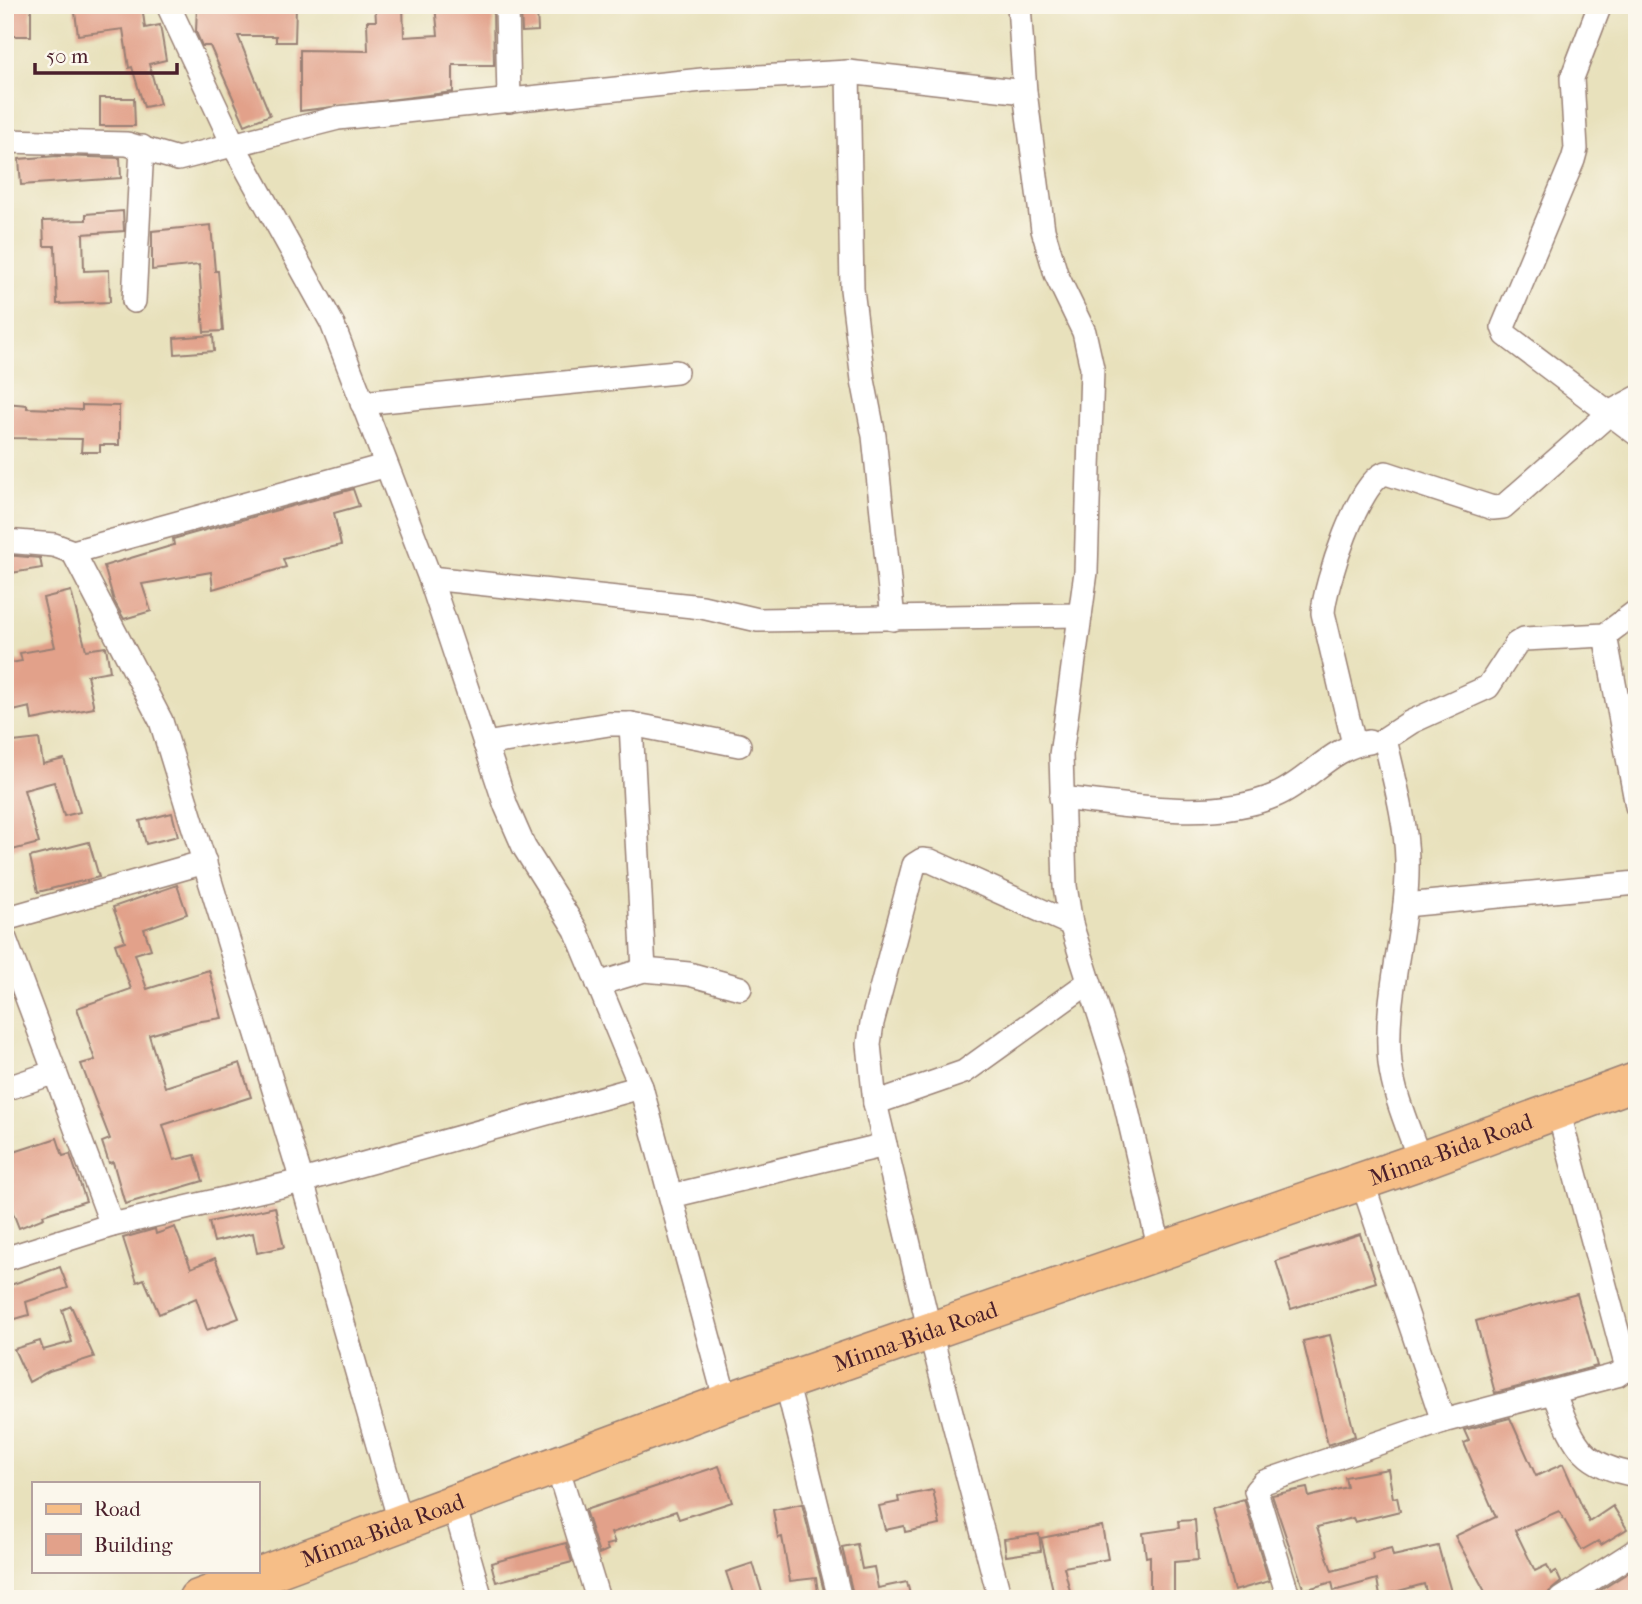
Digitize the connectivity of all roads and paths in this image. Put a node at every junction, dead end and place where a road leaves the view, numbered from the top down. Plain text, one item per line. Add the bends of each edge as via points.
1 (168, 5) edge
2 (507, 5) edge
3 (1019, 5) edge
4 (1600, 5) edge
5 (848, 72) junction
6 (1025, 93) junction
7 (509, 101) junction
8 (5, 141) edge
9 (234, 146) junction
10 (142, 147) junction
11 (134, 301) dead end
12 (676, 372) dead end
13 (1637, 398) edge
14 (362, 403) junction
15 (1611, 412) junction
16 (1637, 434) edge
17 (384, 466) junction
18 (5, 541) edge
19 (73, 552) junction
20 (430, 578) junction
21 (1637, 611) edge
22 (1080, 615) junction
23 (893, 619) junction
24 (1605, 635) junction
25 (631, 724) junction
26 (1385, 739) junction
27 (485, 744) junction
28 (1354, 744) junction
29 (739, 745) dead end
30 (1061, 798) junction
31 (1637, 806) edge
32 (205, 862) junction
33 (1637, 883) edge
34 (1405, 905) junction
35 (5, 919) edge
36 (1071, 923) junction
37 (5, 939) edge
38 (644, 970) junction
39 (1089, 982) junction
40 (598, 984) junction
41 (740, 988) dead end
42 (55, 1072) junction
43 (1637, 1081) edge
44 (641, 1087) junction
45 (5, 1089) edge
46 (874, 1103) junction
47 (1558, 1110) junction
48 (885, 1145) junction
49 (1420, 1161) junction
50 (302, 1181) junction
51 (1362, 1181) junction
52 (671, 1196) junction
53 (112, 1225) junction
54 (1160, 1251) junction
55 (5, 1259) edge
56 (930, 1332) junction
57 (786, 1381) junction
58 (1553, 1392) junction
59 (726, 1402) junction
60 (1443, 1421) junction
61 (557, 1466) junction
62 (1637, 1475) edge
63 (454, 1504) junction
64 (401, 1525) junction
65 (1637, 1550) edge
66 (1574, 1595) edge
67 (197, 1599) edge
68 (481, 1599) edge
69 (598, 1599) edge
70 (840, 1599) edge
71 (1000, 1599) edge
72 (1289, 1599) edge

1 - 9 street
2 - 7 street
3 - 6 street
4 - 15 street via 1572,78 1573,160 1503,327 1506,335
5 - 6 street
5 - 7 street via 702,80
5 - 23 street via 852,289 877,460
6 - 22 street via 1043,230 1056,274 1084,332 1092,368 1086,572
7 - 9 street via 338,118
8 - 10 street
9 - 10 street via 178,159
9 - 14 street via 332,323
10 - 11 street
12 - 14 street
13 - 15 street
14 - 17 street
15 - 16 street
15 - 28 street via 1503,507 1493,508 1386,473 1375,480 1340,541 1324,593 1323,613
17 - 19 street
17 - 20 street
18 - 19 street via 54,545
19 - 32 street via 160,721
20 - 23 street via 702,607 758,620
20 - 27 street
21 - 24 street
22 - 23 street
22 - 30 street via 1060,755
24 - 26 street via 1524,639 1488,687
24 - 31 street
25 - 27 street
25 - 29 street
25 - 38 street
26 - 28 street
26 - 34 street via 1407,860
27 - 40 street via 524,847 576,930
28 - 30 street via 1305,779 1258,803 1166,809
30 - 36 street
32 - 35 street
32 - 50 street
33 - 34 street
34 - 49 street via 1390,1063
36 - 39 street
36 - 46 street via 931,860 914,865 872,1023 869,1044
37 - 42 street
38 - 40 street
38 - 41 street via 688,974
39 - 46 street via 964,1072
39 - 54 street via 1119,1076
40 - 44 street
42 - 45 street
42 - 53 street
43 - 47 main road, Minna-Bida Road
44 - 50 street
44 - 52 street
46 - 48 street
47 - 49 main road, Minna-Bida Road
47 - 58 street via 1627,1368 1617,1375
48 - 52 street
48 - 56 street
49 - 51 main road, Minna-Bida Road
50 - 53 street
50 - 64 street
51 - 54 main road, Minna-Bida Road
51 - 60 street
52 - 59 street
53 - 55 street
54 - 56 main road, Minna-Bida Road
56 - 57 main road, Minna-Bida Road
56 - 71 street
57 - 59 main road, Minna-Bida Road
57 - 70 street
58 - 60 street
58 - 62 street via 1584,1455 1610,1471
59 - 61 main road, Minna-Bida Road
60 - 72 street via 1259,1486 1256,1491
61 - 63 main road, Minna-Bida Road
61 - 69 street
63 - 64 main road, Minna-Bida Road
63 - 68 street
64 - 67 main road, Minna-Bida Road
65 - 66 street

